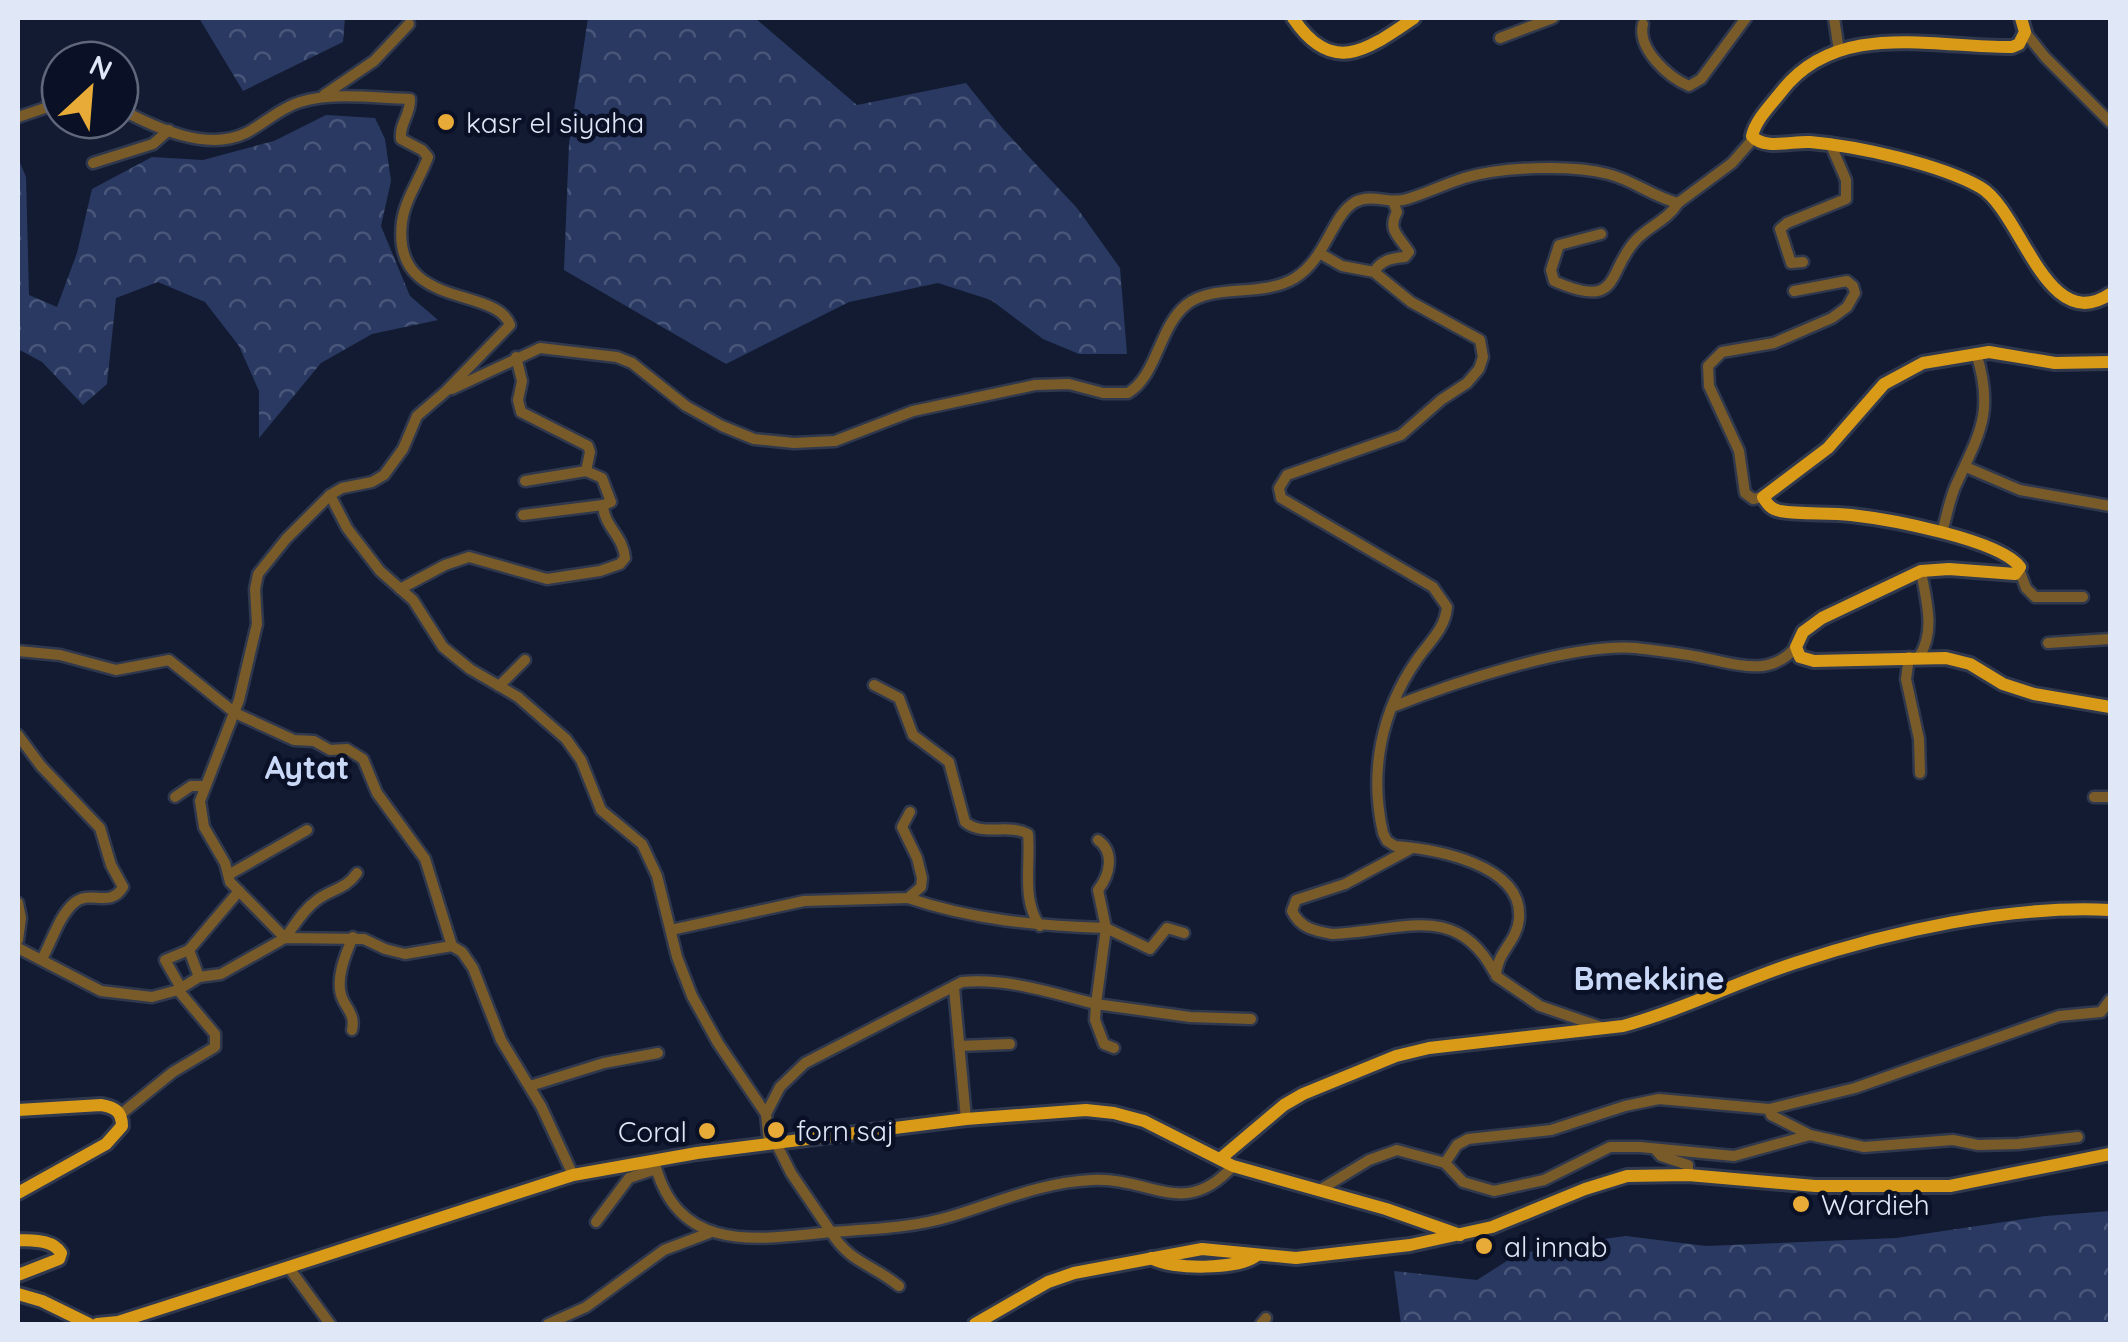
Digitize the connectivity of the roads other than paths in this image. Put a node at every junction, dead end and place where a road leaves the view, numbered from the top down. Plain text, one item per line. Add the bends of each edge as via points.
1 (1293, 18) edge
2 (1414, 18) edge
3 (1553, 18) edge
4 (1746, 18) edge
5 (1834, 18) edge
6 (409, 24) dead end
7 (1643, 24) dead end
8 (2023, 24) edge
9 (1500, 38) dead end
10 (1839, 51) junction
11 (319, 98) junction
12 (140, 118) edge
13 (2110, 122) edge
14 (169, 130) junction
15 (1754, 139) junction
16 (1830, 144) junction
17 (94, 162) dead end
18 (1392, 201) junction
19 (1678, 203) junction
20 (1601, 234) dead end
21 (1321, 254) junction
22 (1803, 262) dead end
23 (1374, 272) junction
24 (1794, 291) dead end
25 (2110, 294) edge
26 (1976, 353) junction
27 (516, 357) junction
28 (2110, 362) edge
29 (446, 392) junction
30 (1966, 467) junction
31 (586, 470) junction
32 (526, 481) dead end
33 (330, 496) junction
34 (1763, 497) junction
35 (603, 505) junction
36 (2110, 506) edge
37 (523, 516) dead end
38 (1942, 532) junction
39 (1921, 572) junction
40 (2020, 572) junction
41 (400, 589) junction
42 (2083, 597) dead end
43 (2110, 639) edge
44 (2048, 644) dead end
45 (1796, 647) junction
46 (18, 651) edge
47 (1914, 657) junction
48 (525, 660) dead end
49 (874, 684) dead end
50 (499, 686) junction
51 (1392, 707) junction
52 (2110, 707) edge
53 (234, 714) junction
54 (18, 735) edge
55 (1920, 773) dead end
56 (204, 786) junction
57 (175, 797) dead end
58 (2094, 797) dead end
59 (2110, 797) edge
60 (910, 812) dead end
61 (307, 830) dead end
62 (1098, 840) dead end
63 (1413, 847) junction
64 (358, 872) dead end
65 (230, 874) junction
66 (239, 892) junction
67 (908, 898) junction
68 (18, 903) edge
69 (2110, 910) edge
70 (1040, 926) junction
71 (1106, 928) junction
72 (671, 930) junction
73 (1184, 933) dead end
74 (285, 938) junction
75 (353, 938) junction
76 (18, 940) edge
77 (452, 946) junction
78 (18, 948) edge
79 (189, 950) junction
80 (42, 959) junction
81 (1496, 976) junction
82 (199, 977) junction
83 (954, 988) junction
84 (179, 989) junction
85 (1096, 1004) junction
86 (2108, 1008) edge
87 (1251, 1020) dead end
88 (1604, 1028) junction
89 (352, 1030) dead end
90 (1010, 1044) dead end
91 (960, 1046) junction
92 (1114, 1048) dead end
93 (658, 1053) dead end
94 (530, 1086) junction
95 (1769, 1109) junction
96 (18, 1110) edge
97 (120, 1114) junction
98 (766, 1114) junction
99 (966, 1118) junction
100 (1810, 1135) junction
101 (2078, 1137) dead end
102 (772, 1144) junction
103 (1655, 1148) junction
104 (2110, 1154) edge
105 (1226, 1162) junction
106 (1445, 1162) junction
107 (655, 1164) junction
108 (573, 1174) junction
109 (1688, 1175) junction
110 (1318, 1192) junction
111 (18, 1193) edge
112 (596, 1222) dead end
113 (831, 1232) junction
114 (709, 1233) junction
115 (1460, 1235) junction
116 (18, 1240) edge
117 (290, 1268) junction
118 (18, 1275) edge
119 (899, 1286) dead end
120 (18, 1294) edge
121 (118, 1323) edge
122 (88, 1324) edge
123 (97, 1324) edge
124 (330, 1324) edge
125 (548, 1324) edge
126 (975, 1324) edge

1 - 2 main road via 1316,46 1339,53 1375,42
3 - 9 street
4 - 7 street via 1689,86 1658,64 1642,37
5 - 10 street
6 - 11 street via 374,61
8 - 10 main road via 2019,44 2012,47 1894,41
8 - 13 street via 2044,57
10 - 15 main road via 1796,74 1755,126
11 - 14 street via 284,108 226,140
11 - 29 street via 410,99 401,139 428,157 402,220 409,262 432,287 510,321
12 - 14 street
14 - 17 street via 152,144
15 - 16 main road
15 - 19 street
16 - 22 street via 1846,180 1846,199 1780,229 1791,263
16 - 25 main road via 1974,184 2002,206 2060,294 2085,305
18 - 19 street via 1489,172 1583,169 1623,178
18 - 21 street via 1352,204
18 - 23 street via 1392,232 1409,252
19 - 20 street via 1634,242 1604,289 1554,281 1559,244
21 - 23 street
21 - 27 street via 1287,282 1206,295 1185,305 1133,391 1035,386 914,412 834,441 794,444 740,434 617,357 540,348
23 - 51 street via 1411,302 1480,340 1484,357 1467,383 1401,435 1287,475 1279,488 1282,498 1312,519 1442,597 1447,608 1440,629
24 - 34 street via 1847,282 1855,293 1832,318 1774,343 1722,352 1708,366 1709,386 1739,451 1745,493
26 - 28 main road
26 - 30 street via 1984,413
26 - 34 main road via 1936,359 1894,377 1828,448
27 - 29 street
27 - 31 street via 521,412 588,446
29 - 33 street via 418,416 384,475
30 - 36 street via 2020,490
30 - 38 street
31 - 32 street
31 - 35 street via 602,478 611,502
33 - 41 street via 380,572
33 - 53 street via 258,574 257,624
34 - 38 main road via 1781,511
35 - 37 street
35 - 41 street via 605,522 624,548 620,564 547,579 469,557
38 - 40 main road via 2006,555
39 - 40 main road
39 - 45 main road via 1813,623
39 - 47 street via 1928,626 1926,646
40 - 42 street via 2035,596
41 - 50 street via 443,647
43 - 44 street
45 - 47 main road via 1807,660
45 - 51 street via 1755,668 1632,648 1590,651
46 - 53 street via 116,670 169,660
47 - 52 main road via 1970,664 2034,694
47 - 55 street via 1906,680
48 - 50 street
49 - 70 street via 900,698 913,736 948,762 965,822 1028,834 1029,898
50 - 72 street via 566,739 601,810 642,844
51 - 63 street via 1377,758 1380,820 1387,841
53 - 56 street
53 - 77 street via 363,759 377,793 425,859
54 - 80 street via 100,828 123,887 114,898 77,900
56 - 57 street
56 - 65 street via 202,820
58 - 59 street
60 - 67 street via 902,827 922,878
61 - 65 street
62 - 71 street via 1110,854 1098,890
63 - 81 street via 1463,856 1512,893 1519,920
63 - 81 street via 1345,884 1296,900 1296,919 1332,934 1446,926 1478,946
64 - 74 street via 346,887 310,906
65 - 66 street
66 - 74 street
66 - 79 street
67 - 70 street via 951,913
67 - 72 street via 804,901
68 - 76 street
69 - 88 main road via 2052,910 1873,941
70 - 71 street
71 - 73 street via 1150,948 1167,928
71 - 85 street
72 - 98 street via 702,1018
74 - 75 street
74 - 82 street via 221,974
75 - 77 street via 405,954
75 - 89 street via 341,995 354,1019
77 - 94 street via 473,968 502,1040
78 - 80 street
79 - 82 street
79 - 84 street via 165,960
80 - 84 street via 113,994 152,997
81 - 88 street via 1540,1006
82 - 84 street
83 - 85 street via 990,979
83 - 91 street
83 - 98 street via 805,1062
84 - 97 street via 215,1034 215,1048
85 - 87 street
85 - 92 street via 1104,1044
86 - 95 street via 2058,1016 1861,1086
88 - 105 main road via 1396,1056 1294,1099
90 - 91 street
91 - 99 street
93 - 94 street
94 - 108 street
95 - 100 street
95 - 106 street via 1648,1101 1551,1130 1468,1139
96 - 97 main road via 101,1105
97 - 111 main road via 120,1131 106,1144
98 - 102 street
99 - 102 main road
99 - 105 main road via 1114,1113
100 - 101 street via 1864,1147
100 - 103 street via 1734,1156
102 - 107 main road
102 - 113 street
103 - 106 street via 1604,1148 1507,1191 1463,1182
103 - 109 street via 1688,1165
104 - 109 main road via 1950,1186 1815,1186
105 - 110 main road
105 - 113 street via 1205,1190 1188,1194 1090,1180 1035,1188 917,1224
106 - 110 street via 1384,1152
107 - 108 main road
107 - 112 street via 629,1178
107 - 114 street via 673,1207
108 - 117 main road
109 - 115 main road via 1611,1180
110 - 115 main road
113 - 114 street
113 - 119 street via 844,1252
114 - 125 street via 664,1250 586,1306
115 - 126 main road via 1346,1254 1257,1255 1242,1264 1151,1258 1059,1277
116 - 118 main road via 55,1245 61,1253
117 - 121 main road
117 - 124 street
120 - 122 main road
121 - 123 main road

